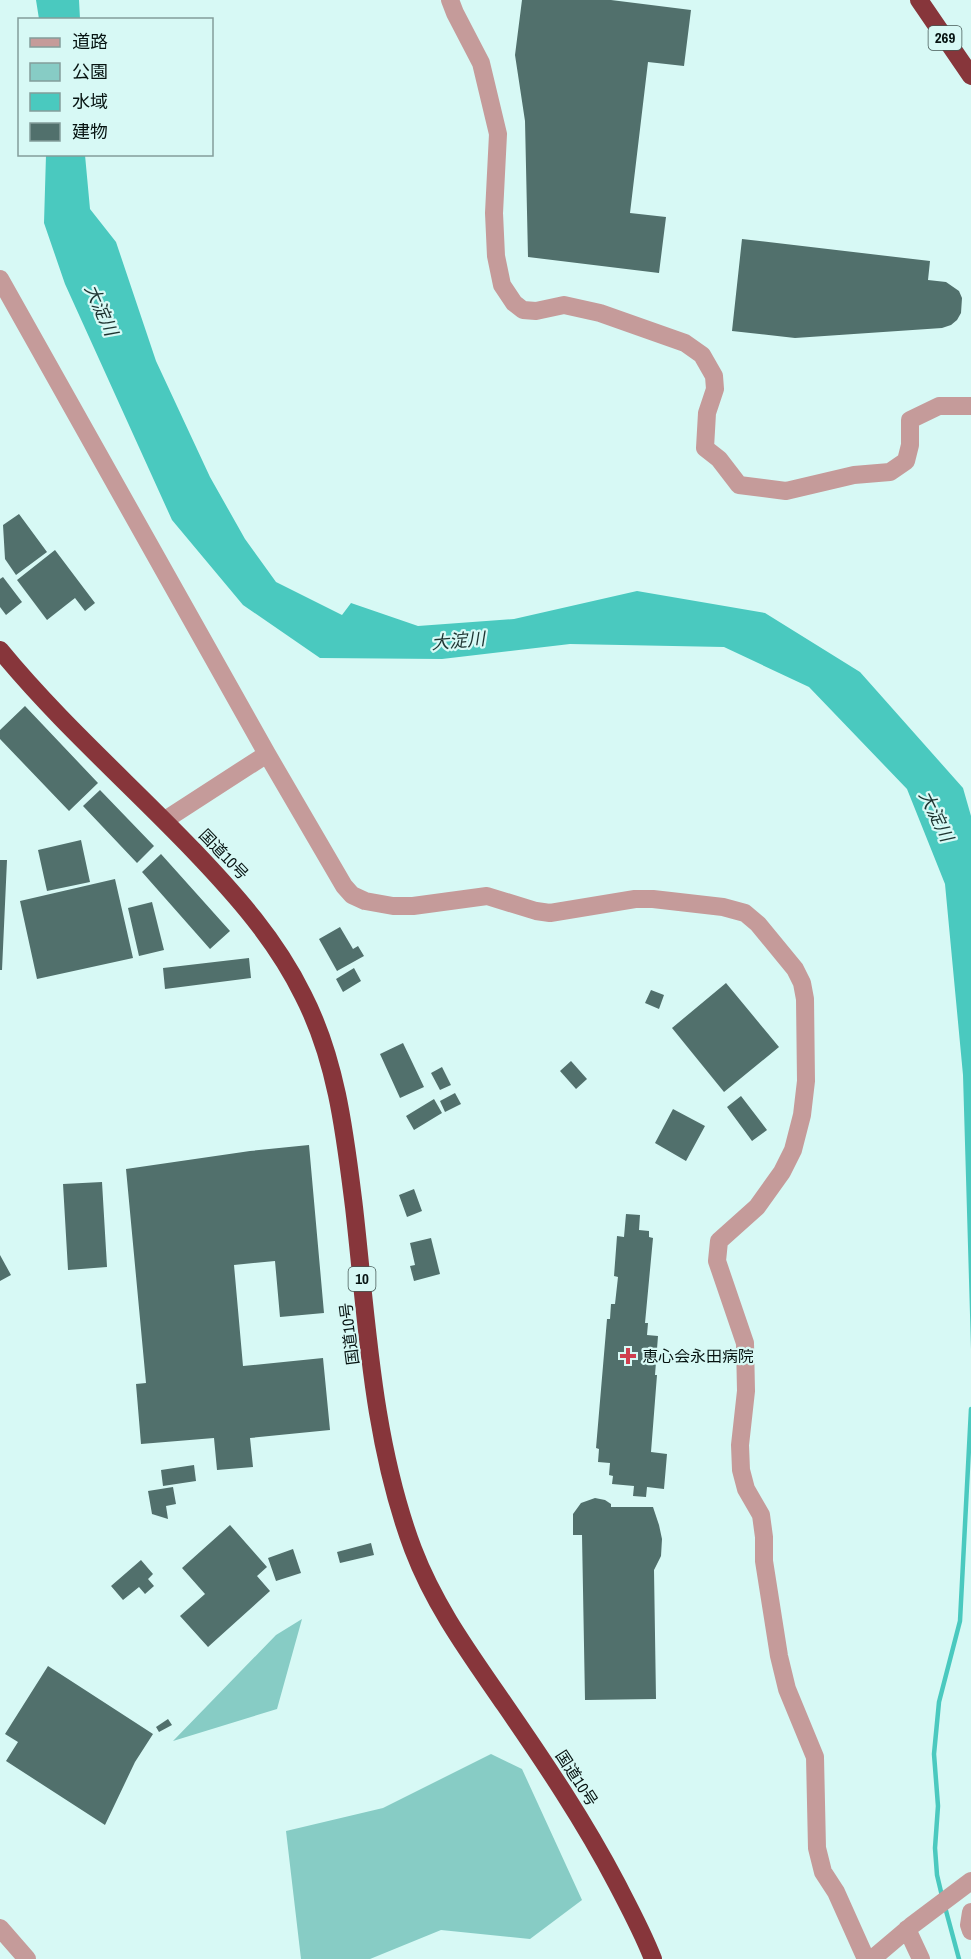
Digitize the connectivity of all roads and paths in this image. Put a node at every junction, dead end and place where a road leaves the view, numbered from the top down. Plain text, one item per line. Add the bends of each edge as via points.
1 (450, 0) edge
2 (919, 0) edge
3 (971, 76) edge
4 (0, 279) edge
5 (971, 406) edge
6 (0, 650) edge
7 (267, 754) junction
8 (165, 820) junction
9 (964, 1886) edge
10 (971, 1912) edge
11 (909, 1927) junction
12 (0, 1928) edge
13 (971, 1931) edge
14 (27, 1959) edge
15 (653, 1959) edge
16 (866, 1959) edge
17 (872, 1959) edge
18 (921, 1959) edge

1 - 5 street via 481,63 498,134 494,213 502,285 524,310 564,305 600,314 685,343 702,355 714,376 715,389 707,413 705,448 739,485 786,490 854,475 890,472 906,461 910,420 939,406
2 - 3 highway, 269
4 - 7 street
6 - 8 highway, 国道10号 / 10 via 87,744
7 - 8 street
7 - 16 street via 344,886 365,901 413,906 487,896 550,913 635,899 723,907 745,913 758,924 795,969 805,999 806,1081 793,1150 757,1207 719,1241 717,1262 745,1343 741,1470 746,1489 761,1515 764,1561 787,1689 815,1757 817,1848 823,1872
8 - 15 highway, 国道10号 / 10 via 237,896 270,940 304,996 327,1054 348,1154 378,1413 392,1485 424,1574 449,1624 564,1791 599,1850
9 - 11 street
10 - 13 street
11 - 17 street
11 - 18 street
12 - 14 street

